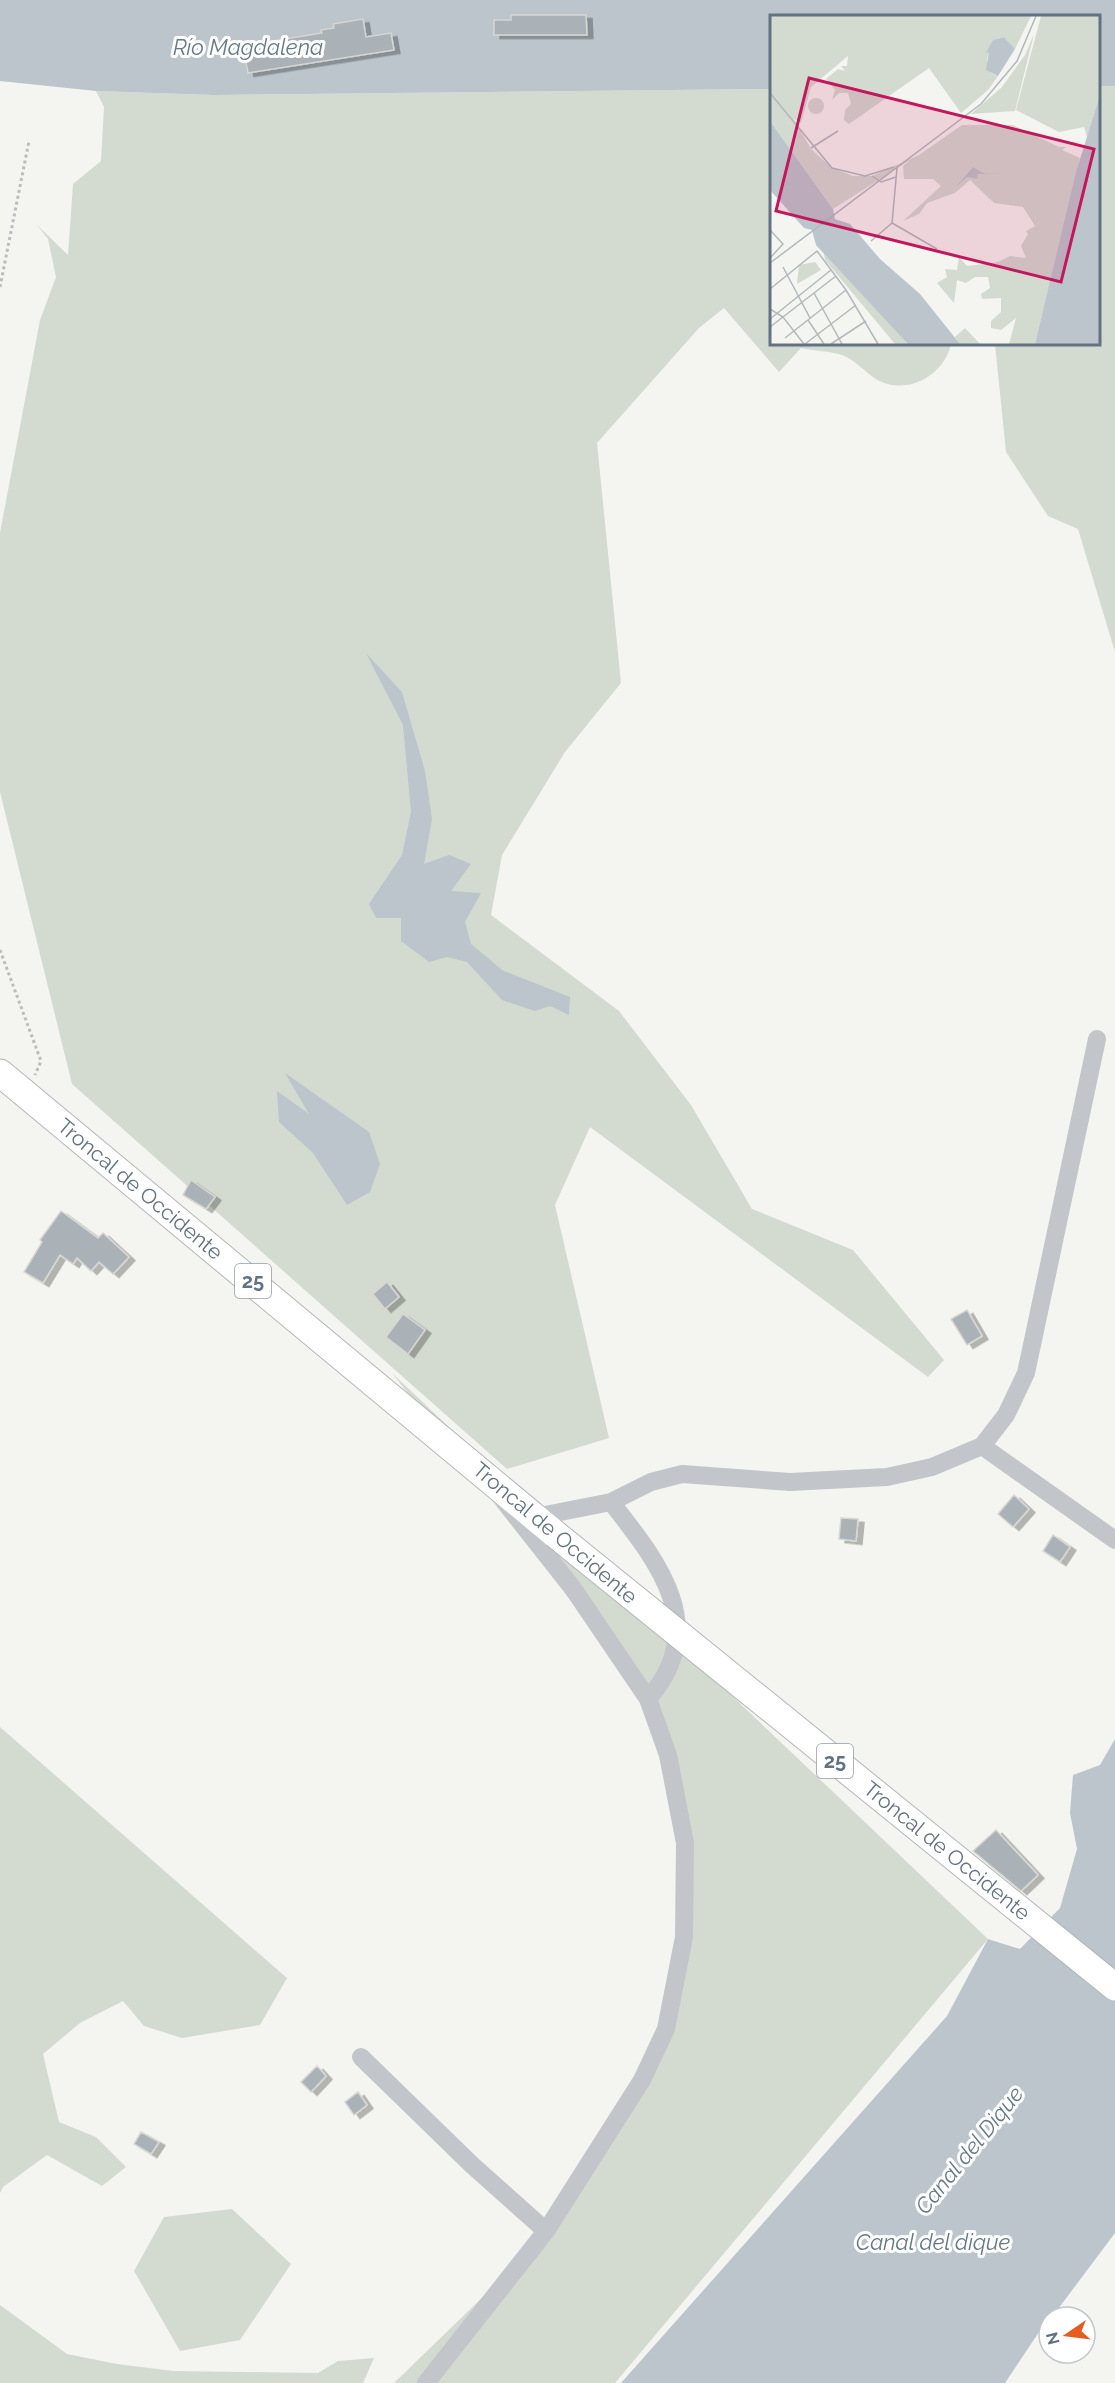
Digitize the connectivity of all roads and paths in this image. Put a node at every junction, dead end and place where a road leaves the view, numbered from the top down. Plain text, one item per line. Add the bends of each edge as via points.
1 (29, 141) dead end
2 (0, 287) edge
3 (0, 950) edge
4 (1097, 1039) dead end
5 (0, 1073) edge
6 (22, 1090) junction
7 (982, 1446) junction
8 (504, 1490) junction
9 (611, 1502) junction
10 (545, 1526) junction
11 (1115, 1540) edge
12 (648, 1699) junction
13 (1115, 1987) edge
14 (361, 2057) dead end
15 (546, 2231) junction
16 (426, 2383) edge

1 - 2 path
3 - 6 path via 41,1060 36,1075
4 - 7 street via 1026,1373 1006,1415
5 - 6 highway, Troncal de Occidente / 25
6 - 8 highway, Troncal de Occidente / 25
7 - 9 street via 932,1467 887,1477 790,1482 682,1474 651,1482
7 - 11 street
8 - 10 highway, Troncal de Occidente / 25
8 - 12 street via 506,1506 572,1587
9 - 10 street
9 - 12 street via 661,1569 676,1615 671,1665
10 - 13 highway, Troncal de Occidente / 25, bridge
12 - 15 street via 668,1755 685,1844 684,1937 677,1983 666,2030 642,2080
14 - 15 street
15 - 16 street

